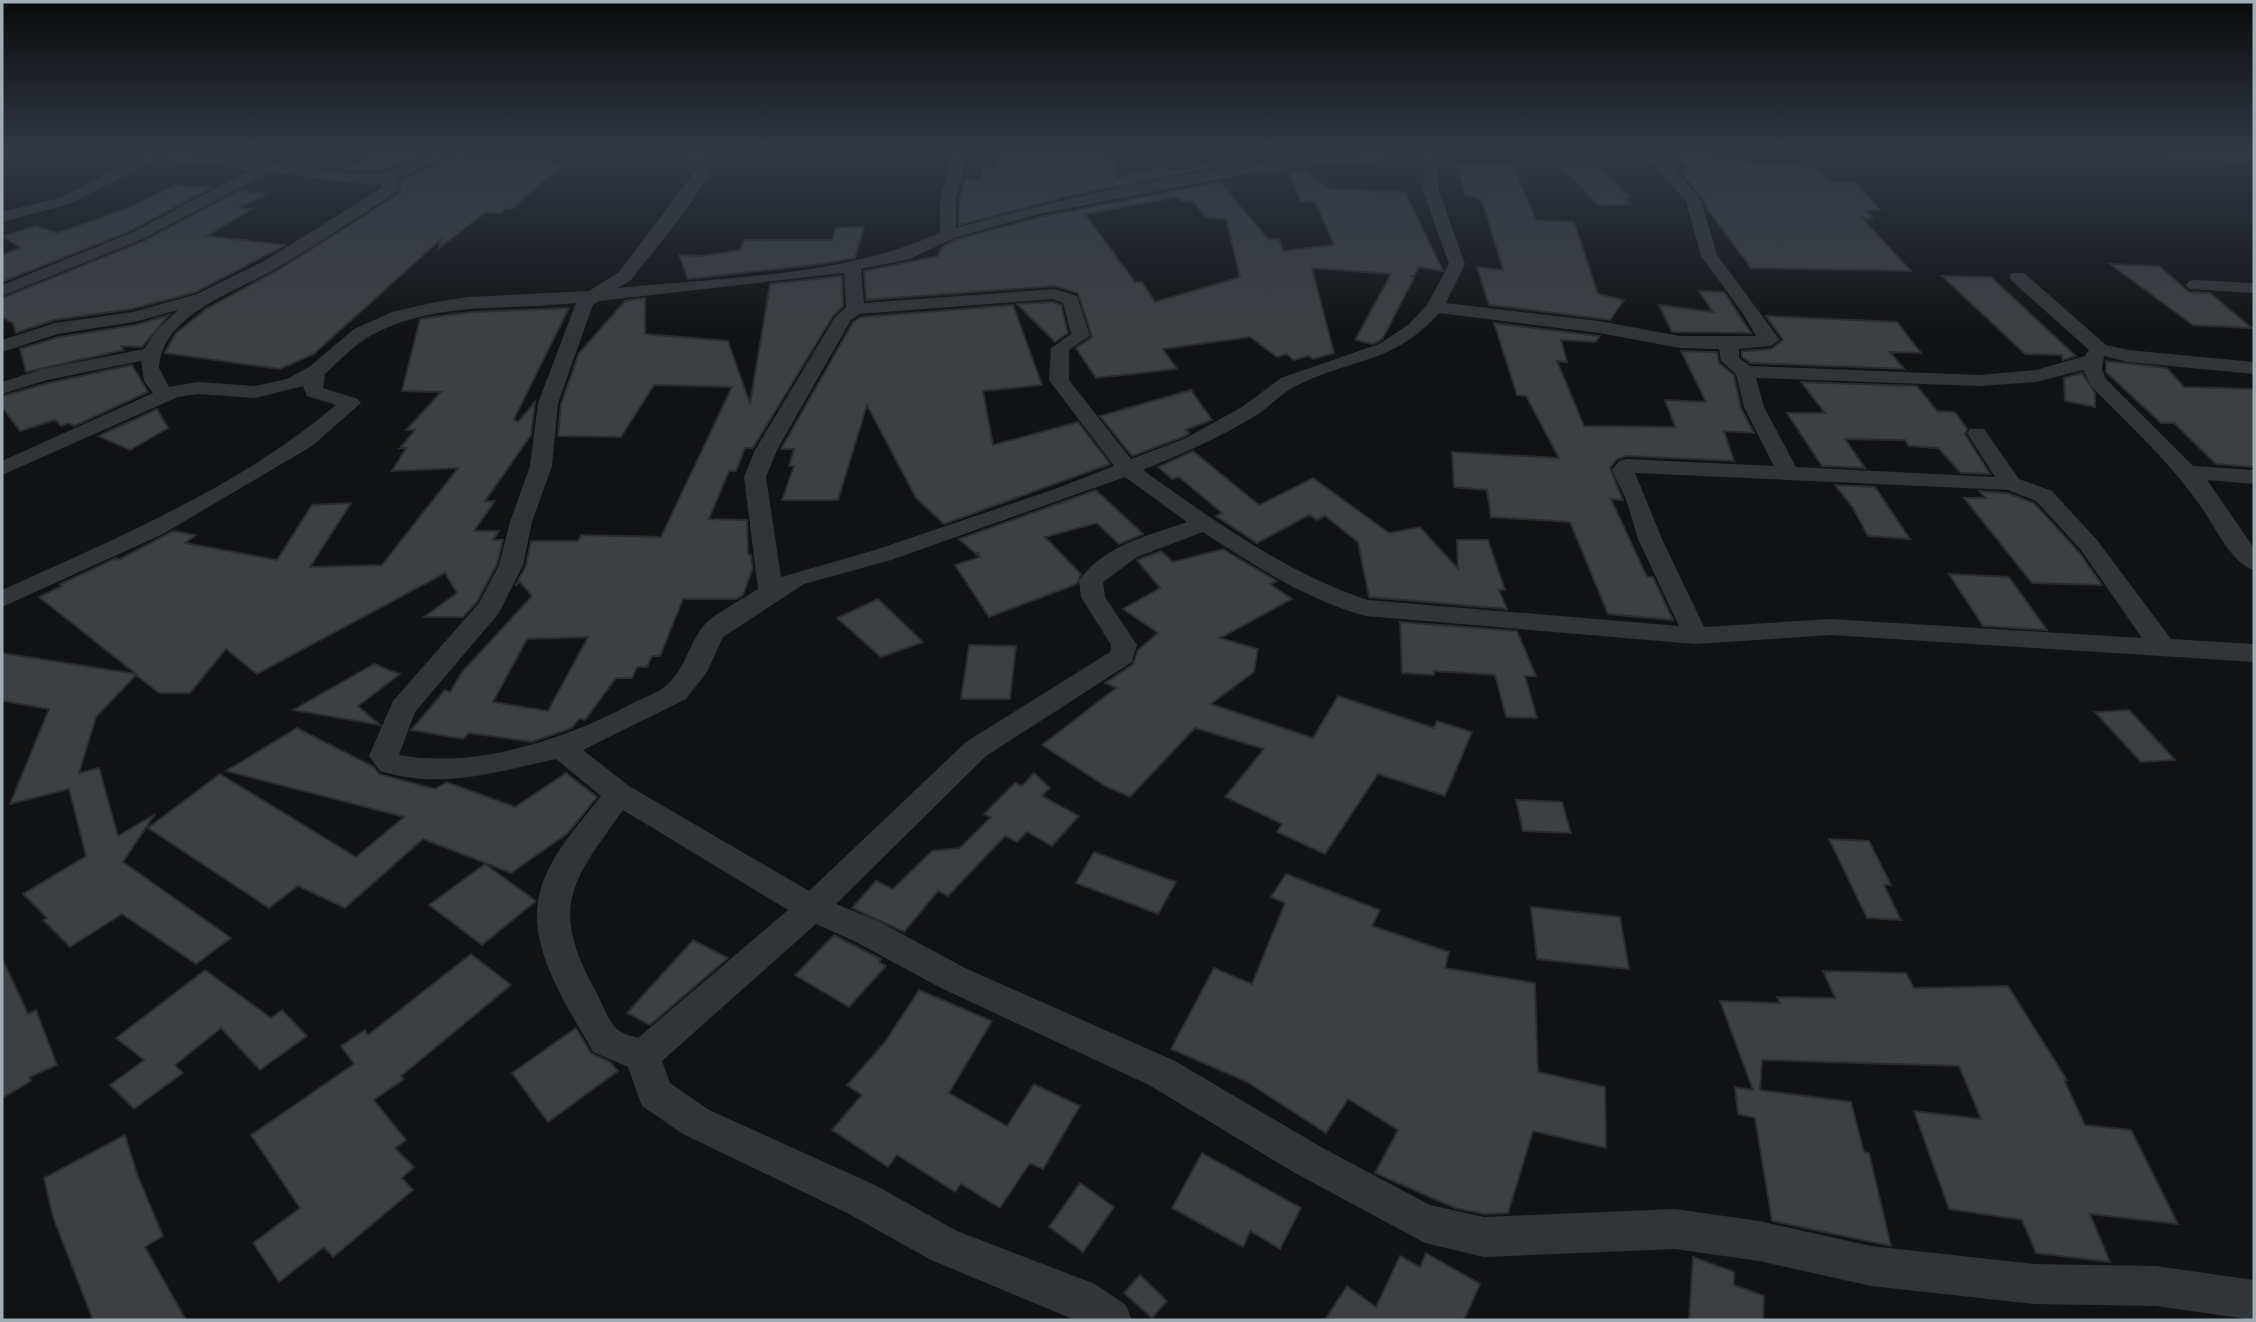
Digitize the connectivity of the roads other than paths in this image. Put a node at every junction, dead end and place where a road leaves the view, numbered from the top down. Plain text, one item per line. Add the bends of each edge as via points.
1 (181, 213) edge
2 (354, 213) edge
3 (674, 213) edge
4 (948, 213) edge
5 (1027, 213) edge
6 (1439, 213) edge
7 (1698, 213) edge
8 (948, 235) junction
9 (852, 267) junction
10 (2018, 277) dead end
11 (2194, 285) dead end
12 (2254, 288) edge
13 (2, 290) edge
14 (595, 296) junction
15 (203, 298) junction
16 (1434, 307) junction
17 (855, 309) junction
18 (1734, 344) junction
19 (2, 346) edge
20 (151, 353) junction
21 (2095, 354) junction
22 (2254, 368) edge
23 (316, 371) junction
24 (1745, 372) junction
25 (2, 388) edge
26 (165, 395) junction
27 (1976, 433) dead end
28 (1127, 468) junction
29 (2, 469) edge
30 (2187, 472) junction
31 (1788, 473) junction
32 (2254, 477) edge
33 (2011, 484) junction
34 (1205, 523) junction
35 (2254, 563) edge
36 (771, 592) junction
37 (2, 599) edge
38 (1696, 636) junction
39 (2164, 649) junction
40 (2254, 653) edge
41 (561, 748) junction
42 (619, 794) junction
43 (812, 908) junction
44 (643, 1056) junction
45 (2254, 1301) edge
46 (1111, 1320) edge

1 - 13 street via 137,236
2 - 15 street via 270,265
3 - 14 street via 625,276
4 - 8 street
5 - 8 street
6 - 16 street via 1457,264
7 - 18 street via 1709,256 1772,340
8 - 9 street via 904,255
9 - 14 street
9 - 17 street
10 - 21 street
11 - 12 street
14 - 23 street via 468,302 398,316 361,333
14 - 41 street via 585,302 548,403 541,466 511,565 490,607 403,708 383,756 390,764 428,771
15 - 19 street via 134,317 55,329
15 - 20 street
16 - 18 street via 1697,344
16 - 28 street via 1415,329 1386,348 1288,382 1249,411 1191,443
17 - 28 street via 1055,294 1070,300 1081,336 1060,348 1059,380
17 - 36 street via 844,317 766,450 755,477
18 - 24 street via 1727,352
20 - 25 street
20 - 26 street via 150,378
21 - 22 street
21 - 24 street via 2052,375 2012,380
21 - 30 street via 2093,374 2112,399
23 - 26 street via 255,392 198,388
23 - 37 street via 314,392 351,402 305,442 153,530
24 - 31 street via 1755,407
26 - 29 street
27 - 33 street
28 - 34 street
28 - 36 street via 883,555 795,579
30 - 32 street
30 - 35 street
31 - 33 street
31 - 38 street via 1634,466 1623,470
33 - 39 street via 2044,496 2089,545
34 - 38 street via 1269,563 1336,598 1366,608
34 - 43 street via 1118,557 1101,569 1091,581 1093,597 1119,635 1123,656 976,749
36 - 41 street via 712,632 694,671 676,692
38 - 39 street via 1843,627
39 - 40 street
41 - 42 street
42 - 43 street
42 - 44 street via 564,872 554,896 554,925 572,976 606,1041
43 - 44 street
43 - 45 street via 1162,1073 1425,1223 1484,1237 1675,1229 1759,1241 1871,1266 2034,1284 2156,1286
44 - 46 street via 655,1094 696,1122 861,1199 945,1246 1080,1299

